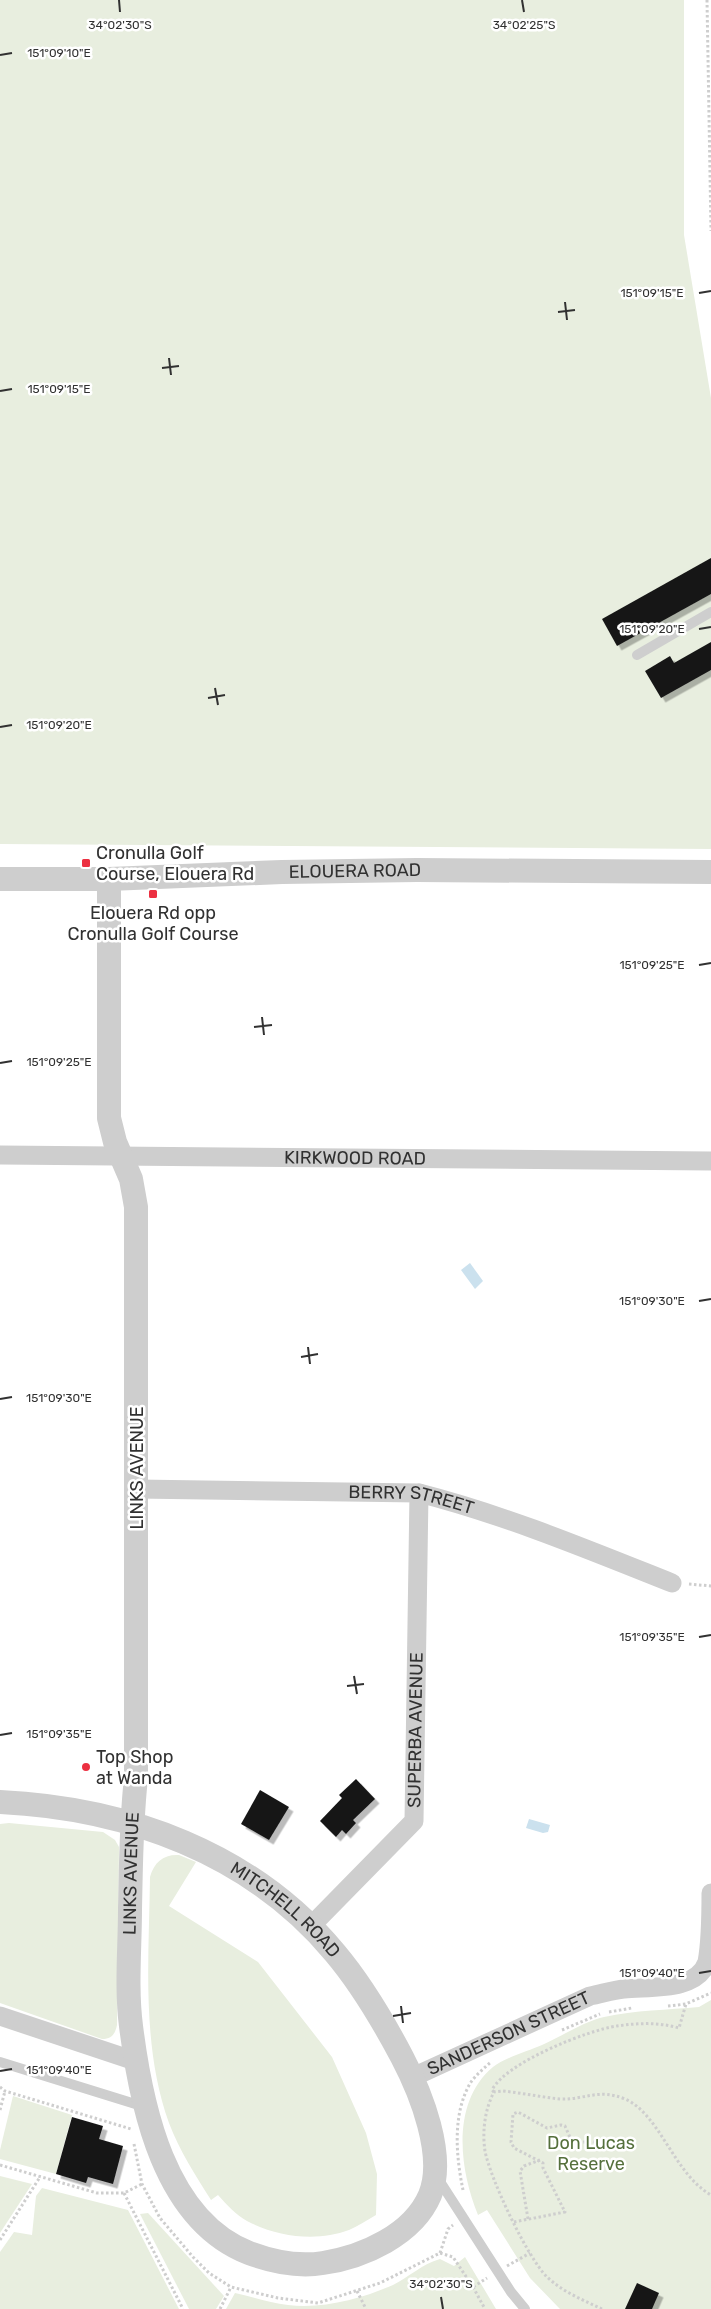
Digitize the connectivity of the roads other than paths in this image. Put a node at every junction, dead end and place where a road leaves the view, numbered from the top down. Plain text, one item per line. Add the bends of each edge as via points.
1 (711, 612) edge
2 (636, 655) dead end
3 (711, 872) edge
4 (0, 878) edge
5 (109, 879) junction
6 (0, 1155) edge
7 (122, 1157) junction
8 (711, 1161) edge
9 (137, 1489) junction
10 (419, 1494) junction
11 (672, 1583) road end
12 (0, 1802) edge
13 (131, 1822) junction
14 (711, 1894) edge
15 (311, 1926) junction
16 (0, 2016) edge
17 (0, 2062) edge
18 (138, 2062) junction
19 (413, 2077) junction
20 (146, 2107) junction
21 (432, 2185) junction
22 (525, 2309) edge

1 - 2 lane
3 - 5 street, ELOUERA ROAD via 417,870
4 - 5 street, ELOUERA ROAD
5 - 7 street, LINKS AVENUE via 109,1118
6 - 7 street, KIRKWOOD ROAD
7 - 8 street, KIRKWOOD ROAD
7 - 9 street, LINKS AVENUE via 131,1179 136,1207
9 - 10 street, BERRY STREET
9 - 13 street, LINKS AVENUE via 136,1778
10 - 11 street, BERRY STREET via 578,1545
10 - 15 street, SUPERBA AVENUE via 414,1821
12 - 13 street, MITCHELL ROAD via 48,1805
13 - 15 street, MITCHELL ROAD via 172,1836 220,1859 279,1898
13 - 18 street, LINKS AVENUE via 129,1980 131,2024
14 - 19 street, SANDERSON STREET via 710,1947 706,1964 694,1978 682,1983 621,1989 590,1996
15 - 19 street, MITCHELL ROAD via 365,1992
16 - 18 street
17 - 20 lane
18 - 20 street, LINKS AVENUE
19 - 21 street, MITCHELL ROAD via 434,2148
20 - 21 street, LINKS AVENUE via 161,2157 174,2185 194,2212 217,2235 240,2250 268,2260 322,2263 370,2249 404,2228 418,2215
21 - 22 lane, MITCHELL ROAD

